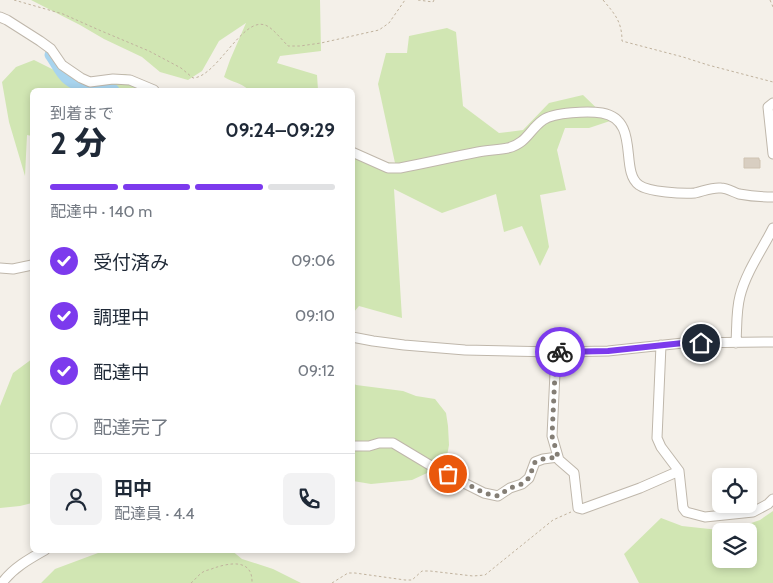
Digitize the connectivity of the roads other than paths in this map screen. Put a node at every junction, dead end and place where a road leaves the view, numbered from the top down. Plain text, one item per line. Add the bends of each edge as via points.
1 (0, 17) edge
2 (149, 88) edge
3 (773, 103) edge
4 (355, 153) edge
5 (773, 154) edge
6 (773, 197) edge
7 (773, 228) edge
8 (30, 265) edge
9 (0, 268) edge
10 (355, 338) edge
11 (773, 342) edge
12 (736, 343) junction
13 (661, 346) junction
14 (556, 352) junction
15 (355, 446) edge
16 (558, 457) junction
17 (679, 471) junction
18 (773, 499) edge
19 (40, 553) edge
20 (2, 583) edge

1 - 2 street via 51,49 62,65 81,78 90,82 130,80
3 - 5 street via 768,107
4 - 6 street via 388,168 400,168 508,148 521,142 550,116 576,112 603,113 621,124 632,174 641,186 673,193 722,188
7 - 12 street via 740,295
8 - 9 street
10 - 14 street via 466,350
11 - 12 street
12 - 13 street
13 - 14 street
13 - 17 street via 657,438
14 - 16 street via 552,436
15 - 16 street via 393,443 438,470 484,493 498,496 529,478 535,462
16 - 17 street via 574,473 578,508 640,488
17 - 18 street via 683,508 693,515 705,517 753,512
19 - 20 street via 11,572

